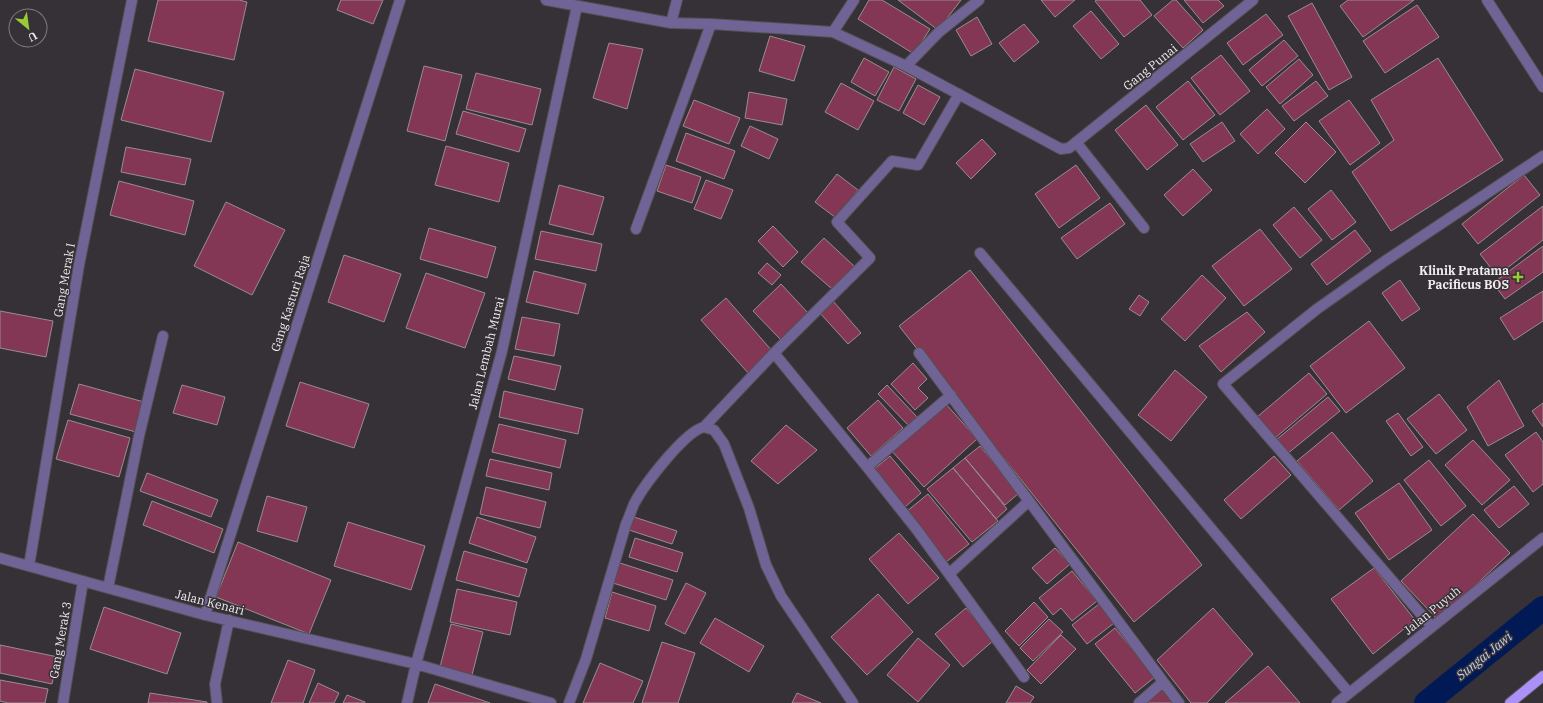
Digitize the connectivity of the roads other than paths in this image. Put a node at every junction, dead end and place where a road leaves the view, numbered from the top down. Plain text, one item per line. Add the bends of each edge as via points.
1 (132, 0) edge
2 (400, 0) edge
3 (546, 0) edge
4 (677, 0) edge
5 (854, 0) edge
6 (979, 0) edge
7 (1253, 0) edge
8 (1487, 0) edge
9 (577, 6) junction
10 (671, 23) junction
11 (711, 24) junction
12 (833, 32) junction
13 (906, 66) junction
14 (1543, 87) edge
15 (959, 94) junction
16 (1076, 142) junction
17 (1543, 156) edge
18 (1144, 228) dead end
19 (636, 229) dead end
20 (980, 253) dead end
21 (163, 336) dead end
22 (919, 353) dead end
23 (774, 354) junction
24 (951, 395) junction
25 (704, 427) junction
26 (867, 467) junction
27 (1029, 501) junction
28 (1543, 538) edge
29 (0, 558) edge
30 (29, 566) junction
31 (950, 574) junction
32 (83, 581) junction
33 (108, 588) junction
34 (205, 614) junction
35 (230, 620) junction
36 (1432, 627) junction
37 (416, 664) junction
38 (1543, 676) edge
39 (1024, 677) dead end
40 (1163, 682) junction
41 (1349, 693) junction
42 (63, 703) edge
43 (217, 703) edge
44 (407, 703) edge
45 (551, 703) edge
46 (569, 703) edge
47 (853, 703) edge
48 (1140, 703) edge
49 (1178, 703) edge
50 (1337, 703) edge
51 (1510, 703) edge

1 - 30 street, Gang Merak I via 79,265
2 - 34 street, Gang Kasturi Raja
3 - 9 street
4 - 10 street
5 - 12 street
6 - 13 street via 939,32
7 - 16 street, Gang Punai
8 - 14 street
9 - 10 street
9 - 37 street, Jalan Lembah Murai via 502,351
10 - 11 street
11 - 12 street
11 - 19 street
12 - 13 street
13 - 15 street
15 - 16 street, Gang Punai via 1061,149 1070,148
15 - 23 street via 918,165 892,161 837,222 870,258
16 - 18 street
17 - 36 street via 1317,309 1223,384
20 - 41 street
21 - 33 street via 139,436
22 - 24 street
23 - 25 street
23 - 26 street
24 - 26 street
24 - 27 street
25 - 46 street via 693,432 672,451 635,503 626,524 588,652
25 - 47 street via 714,430 724,444 749,508 766,565 781,596
26 - 31 street
27 - 31 street
27 - 40 street
28 - 36 street, Jalan Puyuh
29 - 30 street, Jalan Kenari
30 - 32 street, Jalan Kenari
31 - 39 street
32 - 33 street, Jalan Kenari
32 - 42 street, Gang Merak 3
33 - 34 street, Jalan Kenari
34 - 35 street, Jalan Kenari
35 - 37 street, Jalan Kenari
35 - 43 street via 215,684
36 - 41 street, Jalan Puyuh
37 - 44 street, Jalan Lembah Murai
37 - 45 street, Jalan Kenari
38 - 51 main road
40 - 48 street
40 - 49 street
41 - 50 street, Jalan Puyuh

